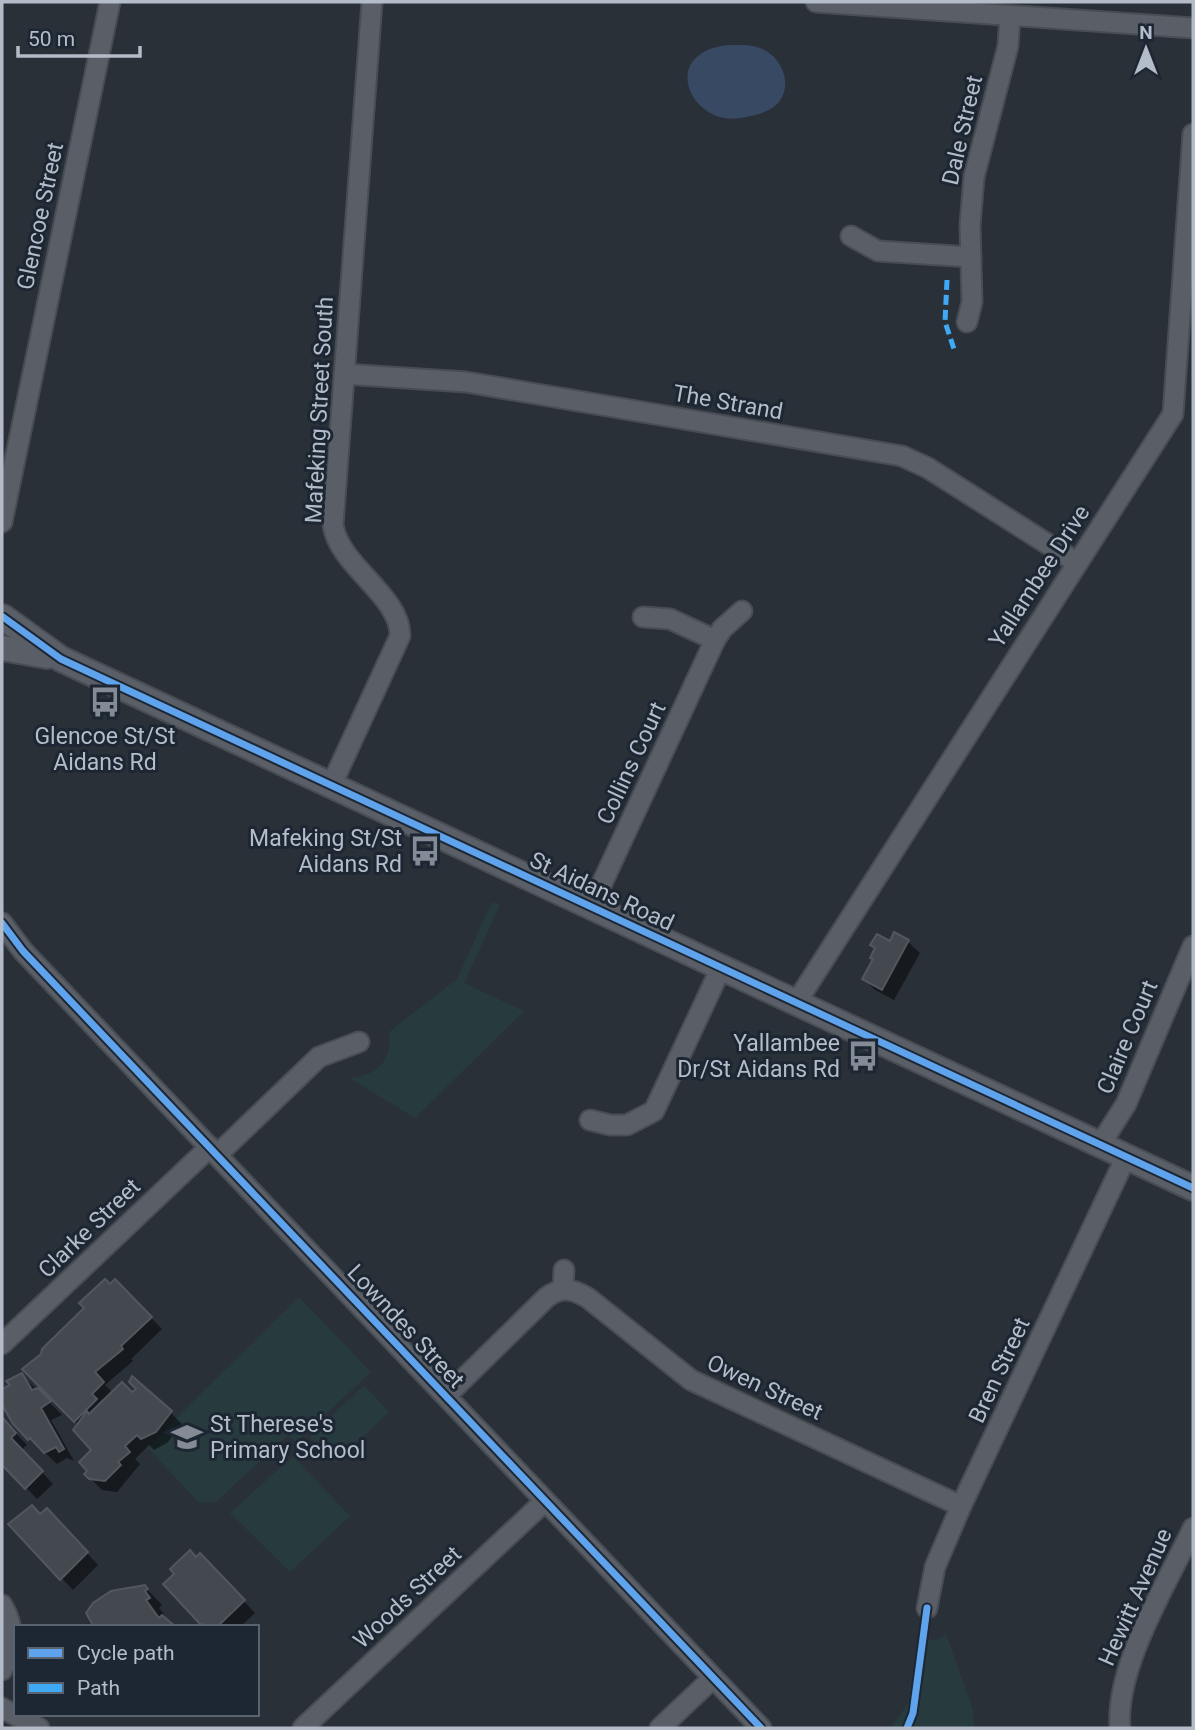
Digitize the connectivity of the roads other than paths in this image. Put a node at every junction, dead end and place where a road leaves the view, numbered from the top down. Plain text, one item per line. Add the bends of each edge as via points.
1 (110, 2) edge
2 (372, 2) edge
3 (816, 2) edge
4 (914, 5) edge
5 (1010, 16) junction
6 (1193, 28) edge
7 (1193, 134) edge
8 (850, 236) dead end
9 (971, 257) junction
10 (967, 322) dead end
11 (344, 374) junction
12 (2, 522) edge
13 (1076, 562) junction
14 (742, 611) dead end
15 (2, 616) edge
16 (643, 617) dead end
17 (2, 636) edge
18 (715, 640) junction
19 (2, 648) edge
20 (61, 659) junction
21 (331, 786) junction
22 (591, 907) junction
23 (2, 923) edge
24 (2, 935) edge
25 (1193, 946) edge
26 (23, 951) junction
27 (721, 968) junction
28 (796, 1003) junction
29 (359, 1042) dead end
30 (590, 1120) dead end
31 (1100, 1145) junction
32 (213, 1151) junction
33 (1126, 1157) junction
34 (1193, 1188) edge
35 (2, 1344) edge
36 (446, 1396) junction
37 (545, 1501) junction
38 (961, 1506) junction
39 (1193, 1528) edge
40 (2, 1605) edge
41 (927, 1608) dead end
42 (2, 1670) edge
43 (713, 1678) junction
44 (17, 1716) edge
45 (39, 1728) edge
46 (303, 1728) edge
47 (660, 1728) edge
48 (761, 1728) edge
49 (1120, 1728) edge

1 - 12 street, Glencoe Street
2 - 11 street, Mafeking Street South
3 - 4 street
4 - 5 street
5 - 6 street
5 - 9 street, Dale Street via 1008,46 974,177
7 - 13 street, Yallambee Drive via 1173,414
8 - 9 street via 877,251
9 - 10 street, Dale Street via 972,302
11 - 13 street, The Strand via 466,383 902,456 928,467
11 - 21 street, Mafeking Street South via 334,533 395,615 400,636
13 - 28 street, Yallambee Drive
14 - 18 street, Collins Court
15 - 17 street
15 - 20 street, St Aidans Road
16 - 18 street via 670,619
18 - 22 street, Collins Court
19 - 20 street, St Aidans Road
20 - 21 street, St Aidans Road
21 - 22 street, St Aidans Road
22 - 27 street, St Aidans Road
23 - 26 street, Lowndes Street
24 - 26 street, Lowndes Street
25 - 31 street, Claire Court via 1126,1104
26 - 32 street, Lowndes Street
27 - 28 street, St Aidans Road
27 - 30 street via 654,1111 627,1125
28 - 31 street, St Aidans Road
29 - 32 street, Clarke Street via 319,1057
31 - 33 street, St Aidans Road
32 - 35 street, Clarke Street
32 - 36 street, Lowndes Street
33 - 34 street, St Aidans Road
33 - 38 street, Bren Street
36 - 37 street, Lowndes Street
36 - 38 street, Owen Street via 564,1279 691,1380
37 - 43 street, Lowndes Street
37 - 46 street, Woods Street
38 - 41 street, Bren Street via 935,1567
39 - 49 street, Hewitt Avenue via 1129,1666 1120,1702
40 - 42 street via 12,1638
43 - 47 street
43 - 48 street, Lowndes Street
44 - 45 street

